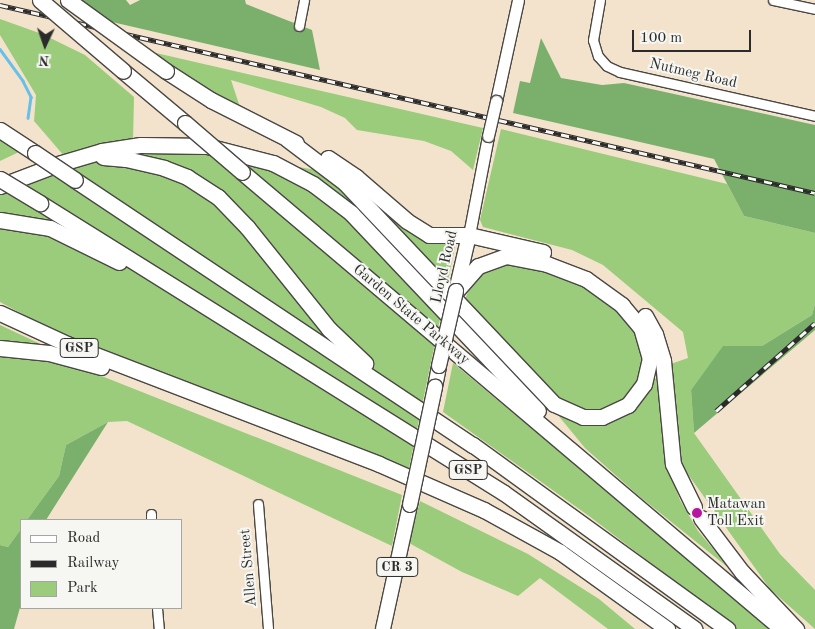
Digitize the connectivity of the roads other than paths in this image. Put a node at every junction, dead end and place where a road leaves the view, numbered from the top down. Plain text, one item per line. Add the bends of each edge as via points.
1 (40, 0) edge
2 (68, 0) edge
3 (304, 0) edge
4 (518, 0) edge
5 (600, 0) edge
6 (773, 0) edge
7 (815, 9) edge
8 (299, 26) dead end
9 (815, 116) edge
10 (0, 130) edge
11 (287, 139) junction
12 (77, 158) junction
13 (0, 179) edge
14 (0, 186) edge
15 (0, 220) edge
16 (468, 235) junction
17 (456, 291) junction
18 (0, 313) edge
19 (232, 323) junction
20 (0, 348) edge
21 (160, 380) junction
22 (395, 392) junction
23 (563, 444) junction
24 (258, 504) dead end
25 (157, 609) edge
26 (159, 629) edge
27 (268, 629) edge
28 (383, 629) edge
29 (667, 629) edge
30 (695, 629) edge
31 (727, 629) edge
32 (782, 629) edge
33 (796, 629) edge

1 - 23 highway, Garden State Parkway, bridge
2 - 11 highway, bridge via 210,100
3 - 8 street
4 - 16 main road, Lloyd Road / CR 3, bridge
5 - 9 street, Nutmeg Road via 593,40 598,56 606,66 620,72
6 - 7 street
10 - 22 highway, GSP, bridge
11 - 16 highway via 340,165 423,232 442,238
11 - 17 highway via 345,183 554,404 584,417 602,417 628,405 644,384 650,360 641,328 622,305 586,279 547,264 506,256 478,266
12 - 14 highway
12 - 22 highway via 115,158 151,164 186,177 213,193 243,222 329,329
12 - 23 highway via 127,147 193,144 252,155 304,179 333,198 360,222 536,410
13 - 19 highway, GSP, bridge
15 - 19 highway via 38,224 60,232
16 - 17 main road, Lloyd Road / CR 3
16 - 33 highway via 573,262 612,283 634,302 659,343 665,371 671,455 679,481 697,512 742,572
17 - 28 main road, Lloyd Road / CR 3, bridge
18 - 21 highway, GSP
19 - 30 highway, GSP via 528,509
20 - 21 highway via 49,353
21 - 29 highway, GSP via 379,464 484,510 560,552
22 - 31 highway, GSP via 551,499
23 - 32 highway, Garden State Parkway
24 - 27 street, Allen Street
25 - 26 street

